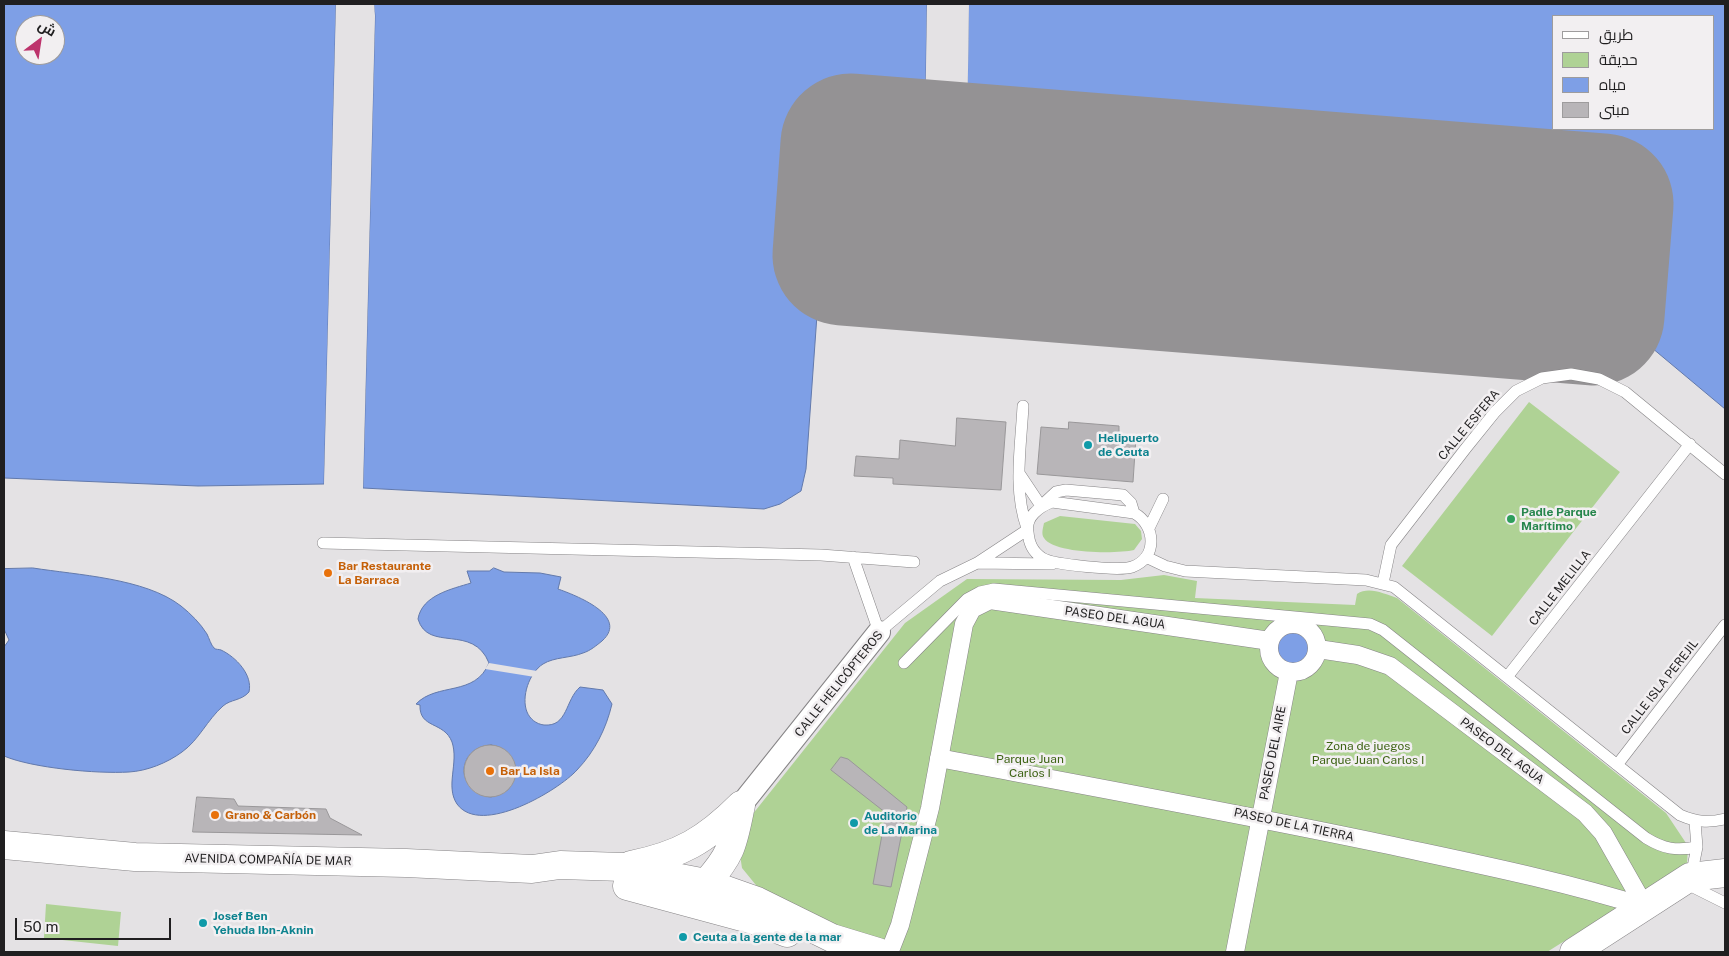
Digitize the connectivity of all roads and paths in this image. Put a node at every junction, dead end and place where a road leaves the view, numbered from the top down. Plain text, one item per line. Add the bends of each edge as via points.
1 (1023, 406) dead end
2 (1690, 444) junction
3 (1019, 473) junction
4 (1725, 474) edge
5 (1163, 499) dead end
6 (1041, 506) junction
7 (1134, 514) junction
8 (1149, 528) junction
9 (1027, 529) junction
10 (324, 543) dead end
11 (853, 557) junction
12 (1146, 557) junction
13 (914, 562) dead end
14 (977, 563) junction
15 (1061, 564) junction
16 (1383, 583) junction
17 (1725, 625) edge
18 (879, 632) junction
19 (1270, 641) junction
20 (1318, 650) junction
21 (904, 663) dead end
22 (1288, 672) junction
23 (1507, 677) junction
24 (939, 758) junction
25 (1617, 765) junction
26 (741, 804) joint
27 (1261, 818) junction
28 (1725, 819) edge
29 (1695, 822) junction
30 (722, 841) junction
31 (4, 845) edge
32 (1697, 847) junction
33 (1725, 873) edge
34 (630, 877) junction
35 (1687, 879) junction
36 (706, 883) junction
37 (1725, 903) edge
38 (1645, 907) junction
39 (755, 910) junction
40 (885, 950) edge
41 (843, 952) edge
42 (1235, 952) edge
43 (1574, 952) edge

1 - 3 lane
2 - 4 lane, CALLE ESFERA
2 - 16 lane, CALLE ESFERA via 1625,392 1599,379 1570,374 1542,378 1516,391 1466,448 1391,545
2 - 23 lane, CALLE MELILLA
3 - 6 lane
3 - 9 lane via 1020,508
5 - 8 lane
6 - 7 lane via 1063,502
6 - 7 lane, CALLE HELICÓPTEROS via 1056,492 1066,490 1123,495 1132,503
6 - 9 lane, CALLE HELICÓPTEROS
7 - 8 lane, CALLE HELICÓPTEROS
8 - 12 lane via 1152,538
9 - 14 lane, CALLE HELICÓPTEROS
9 - 15 lane, CALLE HELICÓPTEROS via 1030,546 1042,558
10 - 11 lane
11 - 13 lane
11 - 18 lane
12 - 15 lane, CALLE HELICÓPTEROS via 1130,568
12 - 16 lane via 1185,571
14 - 15 lane, CALLE HELICÓPTEROS
14 - 18 lane, CALLE HELICÓPTEROS via 940,581
16 - 23 lane via 1394,587
17 - 25 lane, CALLE ISLA PEREJIL
18 - 26 street, CALLE HELICÓPTEROS
19 - 20 street via 1284,625 1300,625 1313,634
19 - 22 street via 1272,660
19 - 24 street, PASEO DEL AGUA via 990,600 966,616
20 - 22 street via 1308,667
20 - 38 street, PASEO DEL AGUA via 1358,655 1390,666 1585,814 1603,833
21 - 32 lane via 967,599 994,589 1370,624 1383,630 1646,838 1661,847 1679,850
22 - 27 street, PASEO DEL AIRE
23 - 25 lane
24 - 27 street, PASEO DE LA TIERRA
24 - 40 street via 930,808 900,925
25 - 29 lane via 1680,815
26 - 30 street
27 - 38 street, PASEO DE LA TIERRA via 1539,877
27 - 42 street, PASEO DEL AIRE
28 - 29 lane
29 - 32 lane
30 - 34 street via 694,843
30 - 36 street via 724,864
30 - 39 street
31 - 34 street, AVENIDA COMPAÑÍA DE MAR via 135,857 532,869 560,865
32 - 35 lane
33 - 35 street
34 - 36 street, AVENIDA COMPAÑÍA DE MAR
34 - 39 street, AVENIDA COMPAÑÍA DE MAR
35 - 37 lane
35 - 38 street
36 - 39 street
38 - 43 street
39 - 40 street, AVENIDA COMPAÑÍA DE MAR via 832,938
39 - 41 street, AVENIDA COMPAÑÍA DE MAR via 812,943

